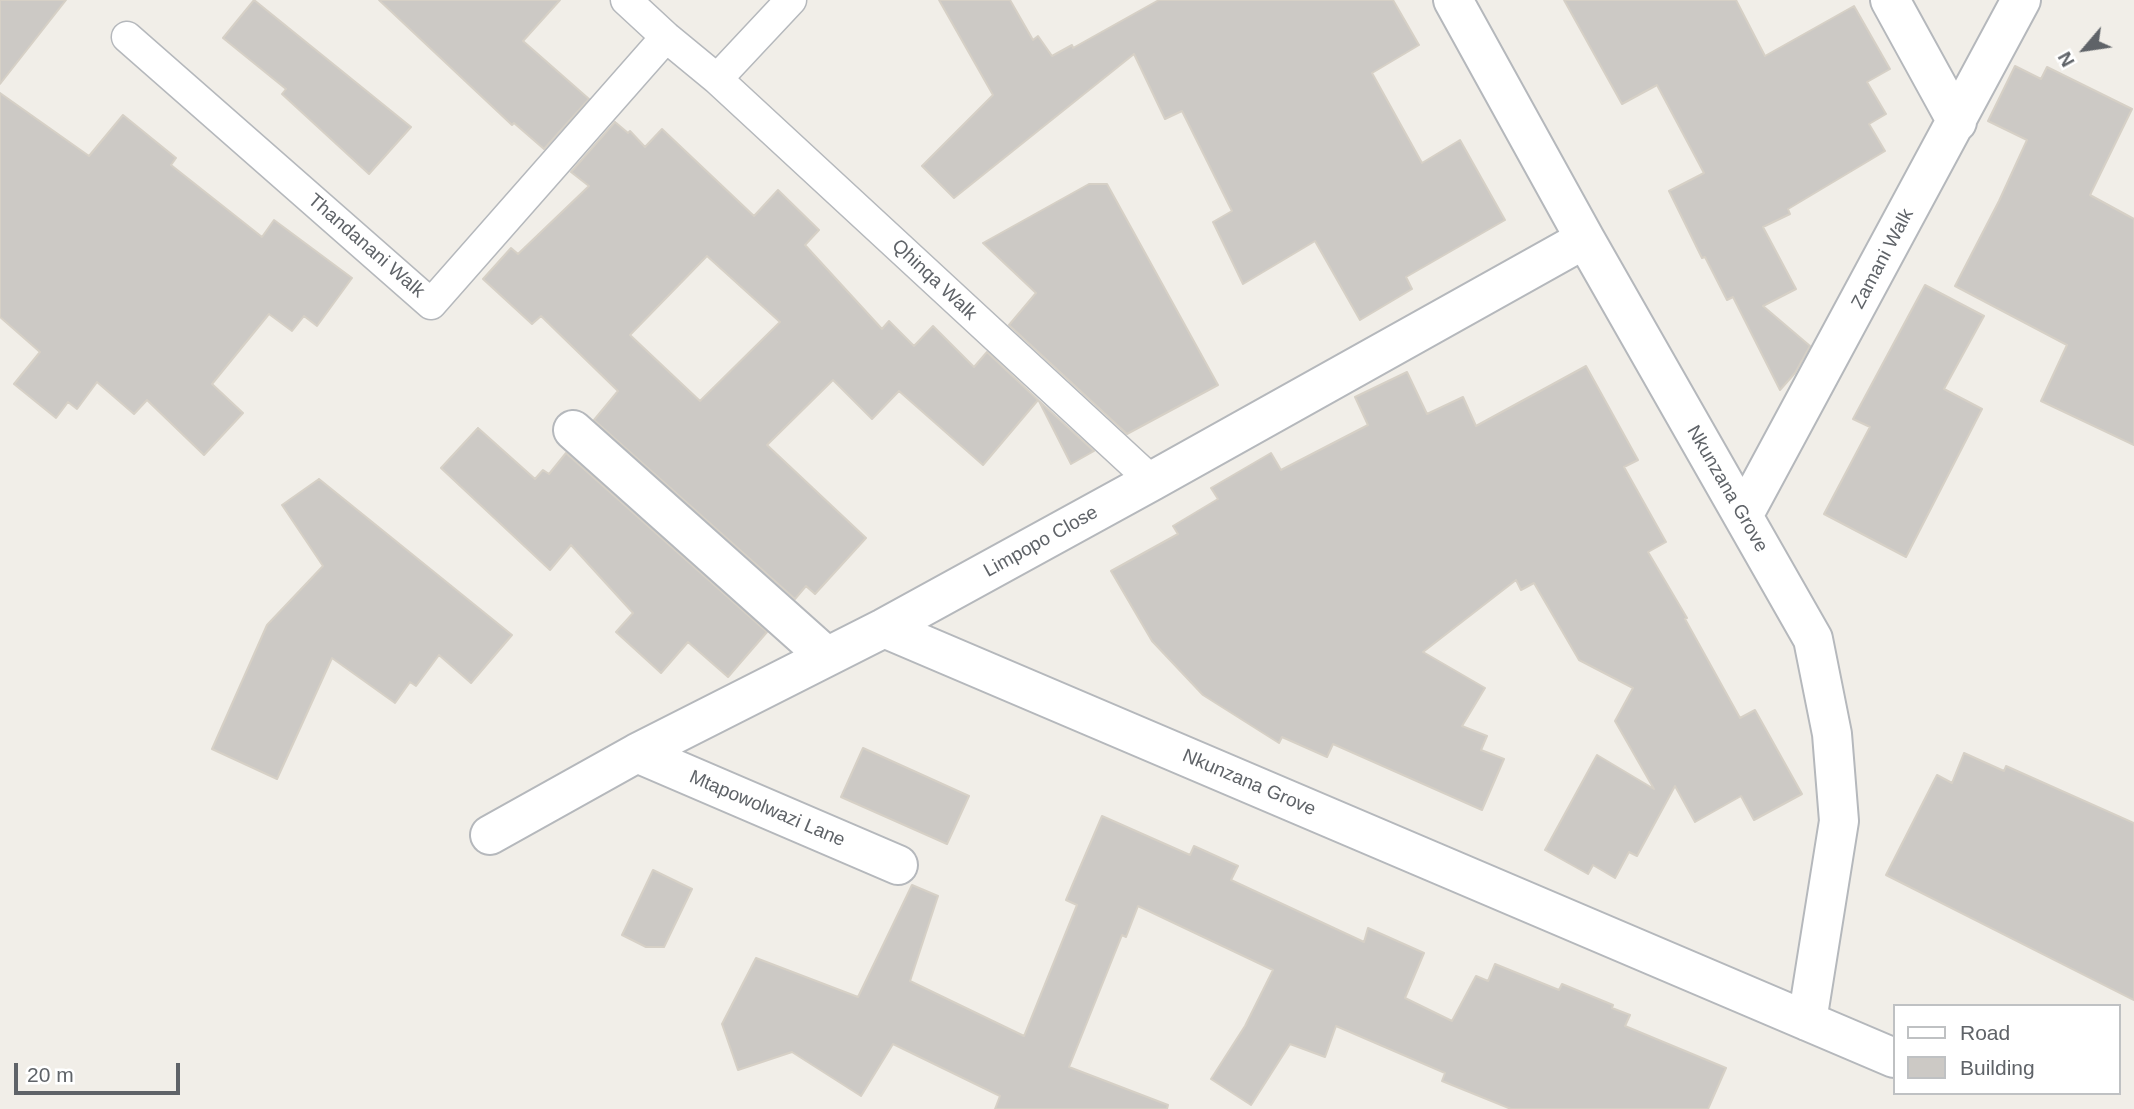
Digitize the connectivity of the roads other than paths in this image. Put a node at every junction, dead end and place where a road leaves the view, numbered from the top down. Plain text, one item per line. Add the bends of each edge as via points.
1 (626, 0) edge
2 (791, 0) edge
3 (1453, 0) edge
4 (1890, 0) edge
5 (2021, 0) edge
6 (127, 37) dead end
7 (666, 37) junction
8 (717, 79) junction
9 (1957, 122) junction
10 (1585, 239) junction
11 (573, 430) dead end
12 (1152, 481) junction
13 (1743, 516) junction
14 (884, 628) junction
15 (826, 656) junction
16 (637, 752) junction
17 (490, 835) dead end
18 (898, 865) dead end
19 (1807, 1021) junction
20 (1892, 1057) edge

1 - 7 lane, Qhinqa Walk
2 - 8 lane
3 - 10 street, Nkunzana Grove
4 - 9 street
5 - 9 street, Zamani Walk
6 - 7 lane, Thandanani Walk via 431,304
7 - 8 lane, Qhinqa Walk
8 - 12 lane, Qhinqa Walk
9 - 13 street, Zamani Walk
10 - 12 street, Limpopo Close
10 - 13 street, Nkunzana Grove
11 - 15 street
12 - 14 street, Limpopo Close
13 - 19 street, Nkunzana Grove via 1812,639 1832,734 1839,821
14 - 15 street, Limpopo Close
14 - 19 street, Nkunzana Grove
15 - 16 street, Limpopo Close
16 - 17 street, Limpopo Close
16 - 18 street, Mtapowolwazi Lane
19 - 20 street, Nkunzana Grove

